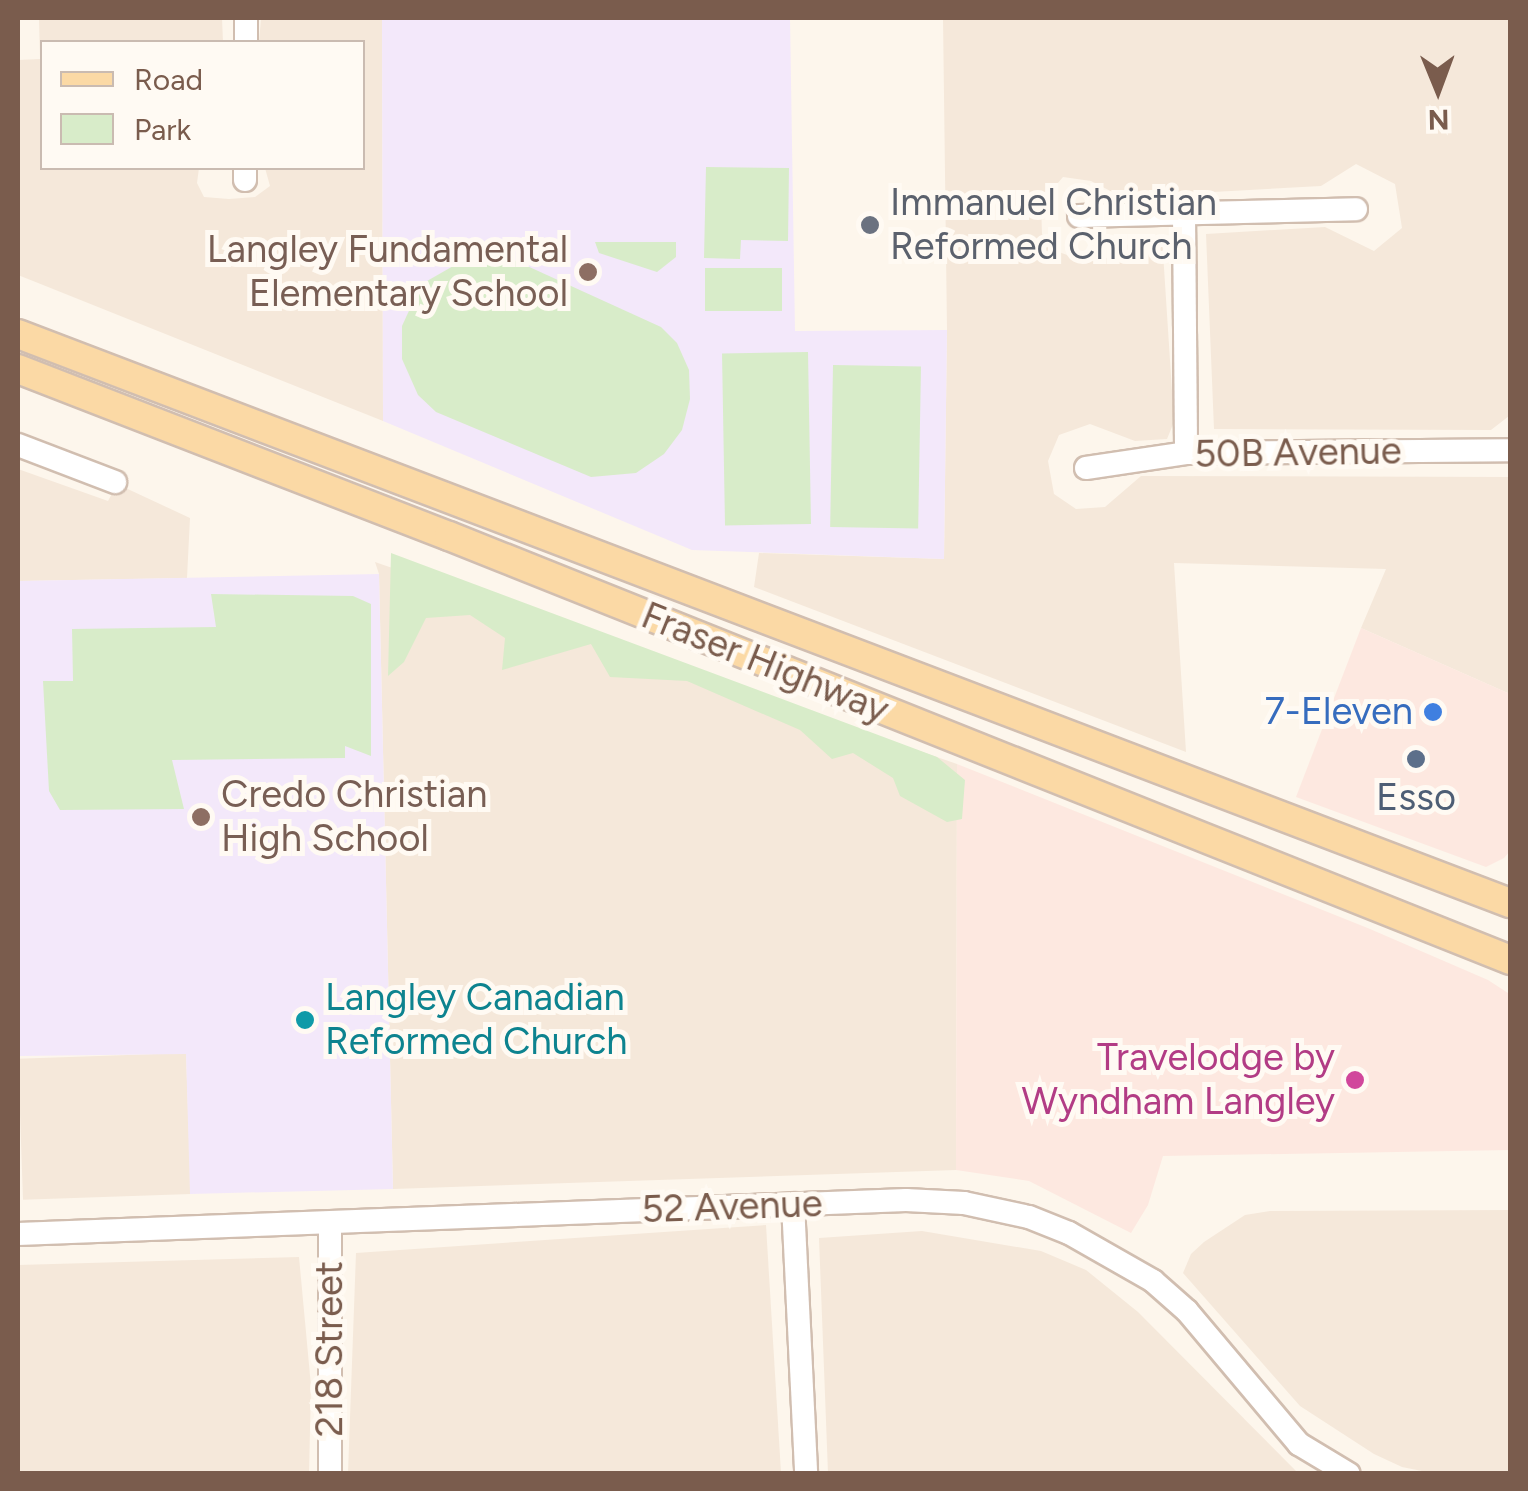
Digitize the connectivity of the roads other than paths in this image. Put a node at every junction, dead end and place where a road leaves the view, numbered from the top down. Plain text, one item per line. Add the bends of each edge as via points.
1 (1356, 209) dead end
2 (1184, 214) junction
3 (1079, 216) dead end
4 (18, 334) edge
5 (18, 368) edge
6 (18, 445) edge
7 (1510, 450) edge
8 (1186, 453) junction
9 (1086, 468) dead end
10 (115, 482) dead end
11 (1510, 902) edge
12 (1510, 960) edge
13 (793, 1204) junction
14 (330, 1224) junction
15 (18, 1234) edge
16 (330, 1474) edge
17 (806, 1474) edge
18 (1349, 1474) edge

1 - 2 street
2 - 3 street
2 - 8 street
4 - 11 main road, Fraser Highway
5 - 12 main road, Fraser Highway
6 - 10 street
7 - 8 street, 50B Avenue
8 - 9 street, 50B Avenue
13 - 14 street, 52 Avenue
13 - 17 street
13 - 18 street, 52 Avenue via 964,1203 1029,1218 1092,1243 1187,1311 1299,1444
14 - 15 street, 52 Avenue
14 - 16 street, 218 Street

